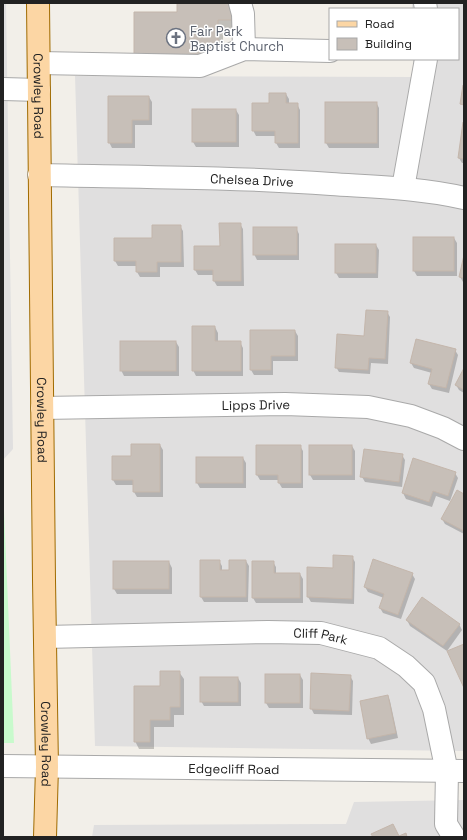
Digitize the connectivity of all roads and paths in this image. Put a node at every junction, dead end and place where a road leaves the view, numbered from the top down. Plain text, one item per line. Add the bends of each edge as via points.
1 (38, 3) edge
2 (240, 3) edge
3 (244, 49) junction
4 (329, 51) edge
5 (426, 60) edge
6 (38, 63) junction
7 (3, 89) edge
8 (39, 90) junction
9 (40, 175) junction
10 (403, 188) junction
11 (464, 198) edge
12 (42, 408) junction
13 (464, 440) edge
14 (45, 637) junction
15 (3, 766) edge
16 (47, 768) junction
17 (456, 772) edge
18 (45, 837) edge
19 (454, 837) edge

1 - 6 main road, Crowley Road
2 - 3 street via 243,14
3 - 4 street
3 - 6 street via 200,66
5 - 10 street
6 - 8 main road, Crowley Road
7 - 8 street
8 - 9 main road, Crowley Road
9 - 10 street, Chelsea Drive via 278,180
9 - 12 main road, Crowley Road
10 - 11 street, Chelsea Drive
12 - 13 street, Lipps Drive via 285,404 368,407 411,416 443,428
12 - 14 main road, Crowley Road
14 - 16 main road, Crowley Road
14 - 17 street, Cliff Park via 322,633 379,648 406,666 424,683
15 - 16 street, Edgecliff Road
16 - 17 street, Edgecliff Road
16 - 18 main road, Crowley Road
17 - 19 street, Cliff Park via 446,824

